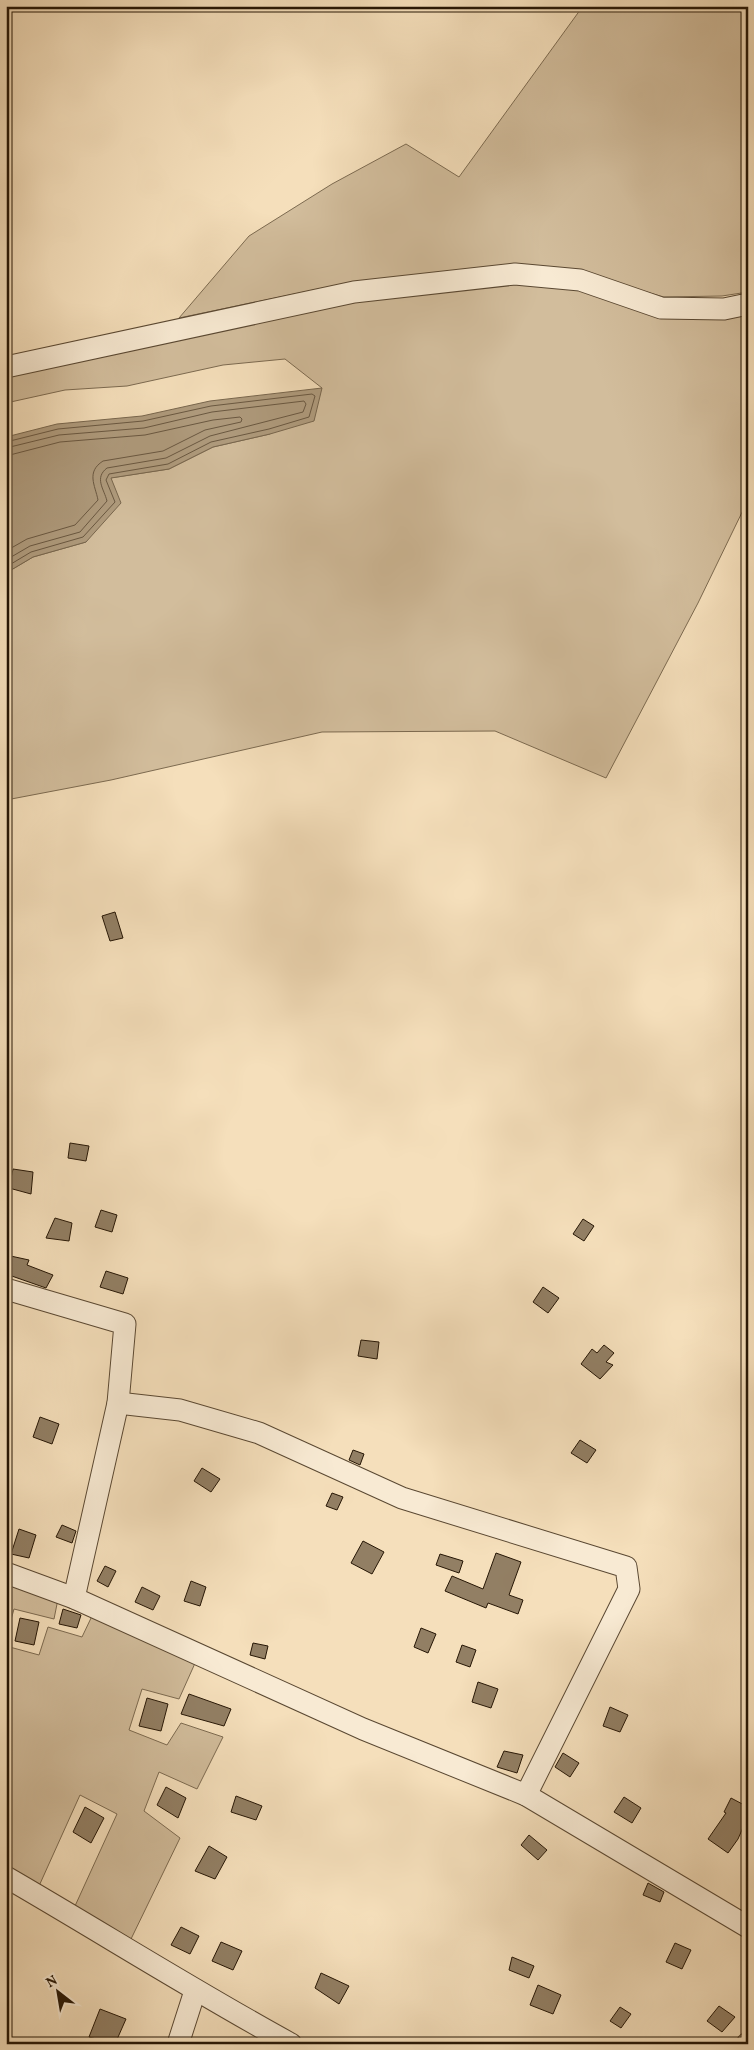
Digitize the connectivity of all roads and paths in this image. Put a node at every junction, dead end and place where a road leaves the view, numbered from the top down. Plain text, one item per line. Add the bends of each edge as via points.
1 (748, 304) edge
2 (6, 367) edge
3 (6, 1289) edge
4 (118, 1403) junction
5 (6, 1573) edge
6 (74, 1598) junction
7 (526, 1795) junction
8 (6, 1877) edge
9 (748, 1927) edge
10 (195, 1991) junction
11 (178, 2044) edge
12 (291, 2044) edge

1 - 2 street via 724,309 661,308 580,280 516,274 354,292
3 - 4 street via 125,1324
4 - 6 street
4 - 7 street via 180,1410 259,1433 402,1498 626,1567 629,1589
5 - 6 street
6 - 7 street via 363,1729
7 - 9 street
8 - 10 street
10 - 11 street
10 - 12 street

